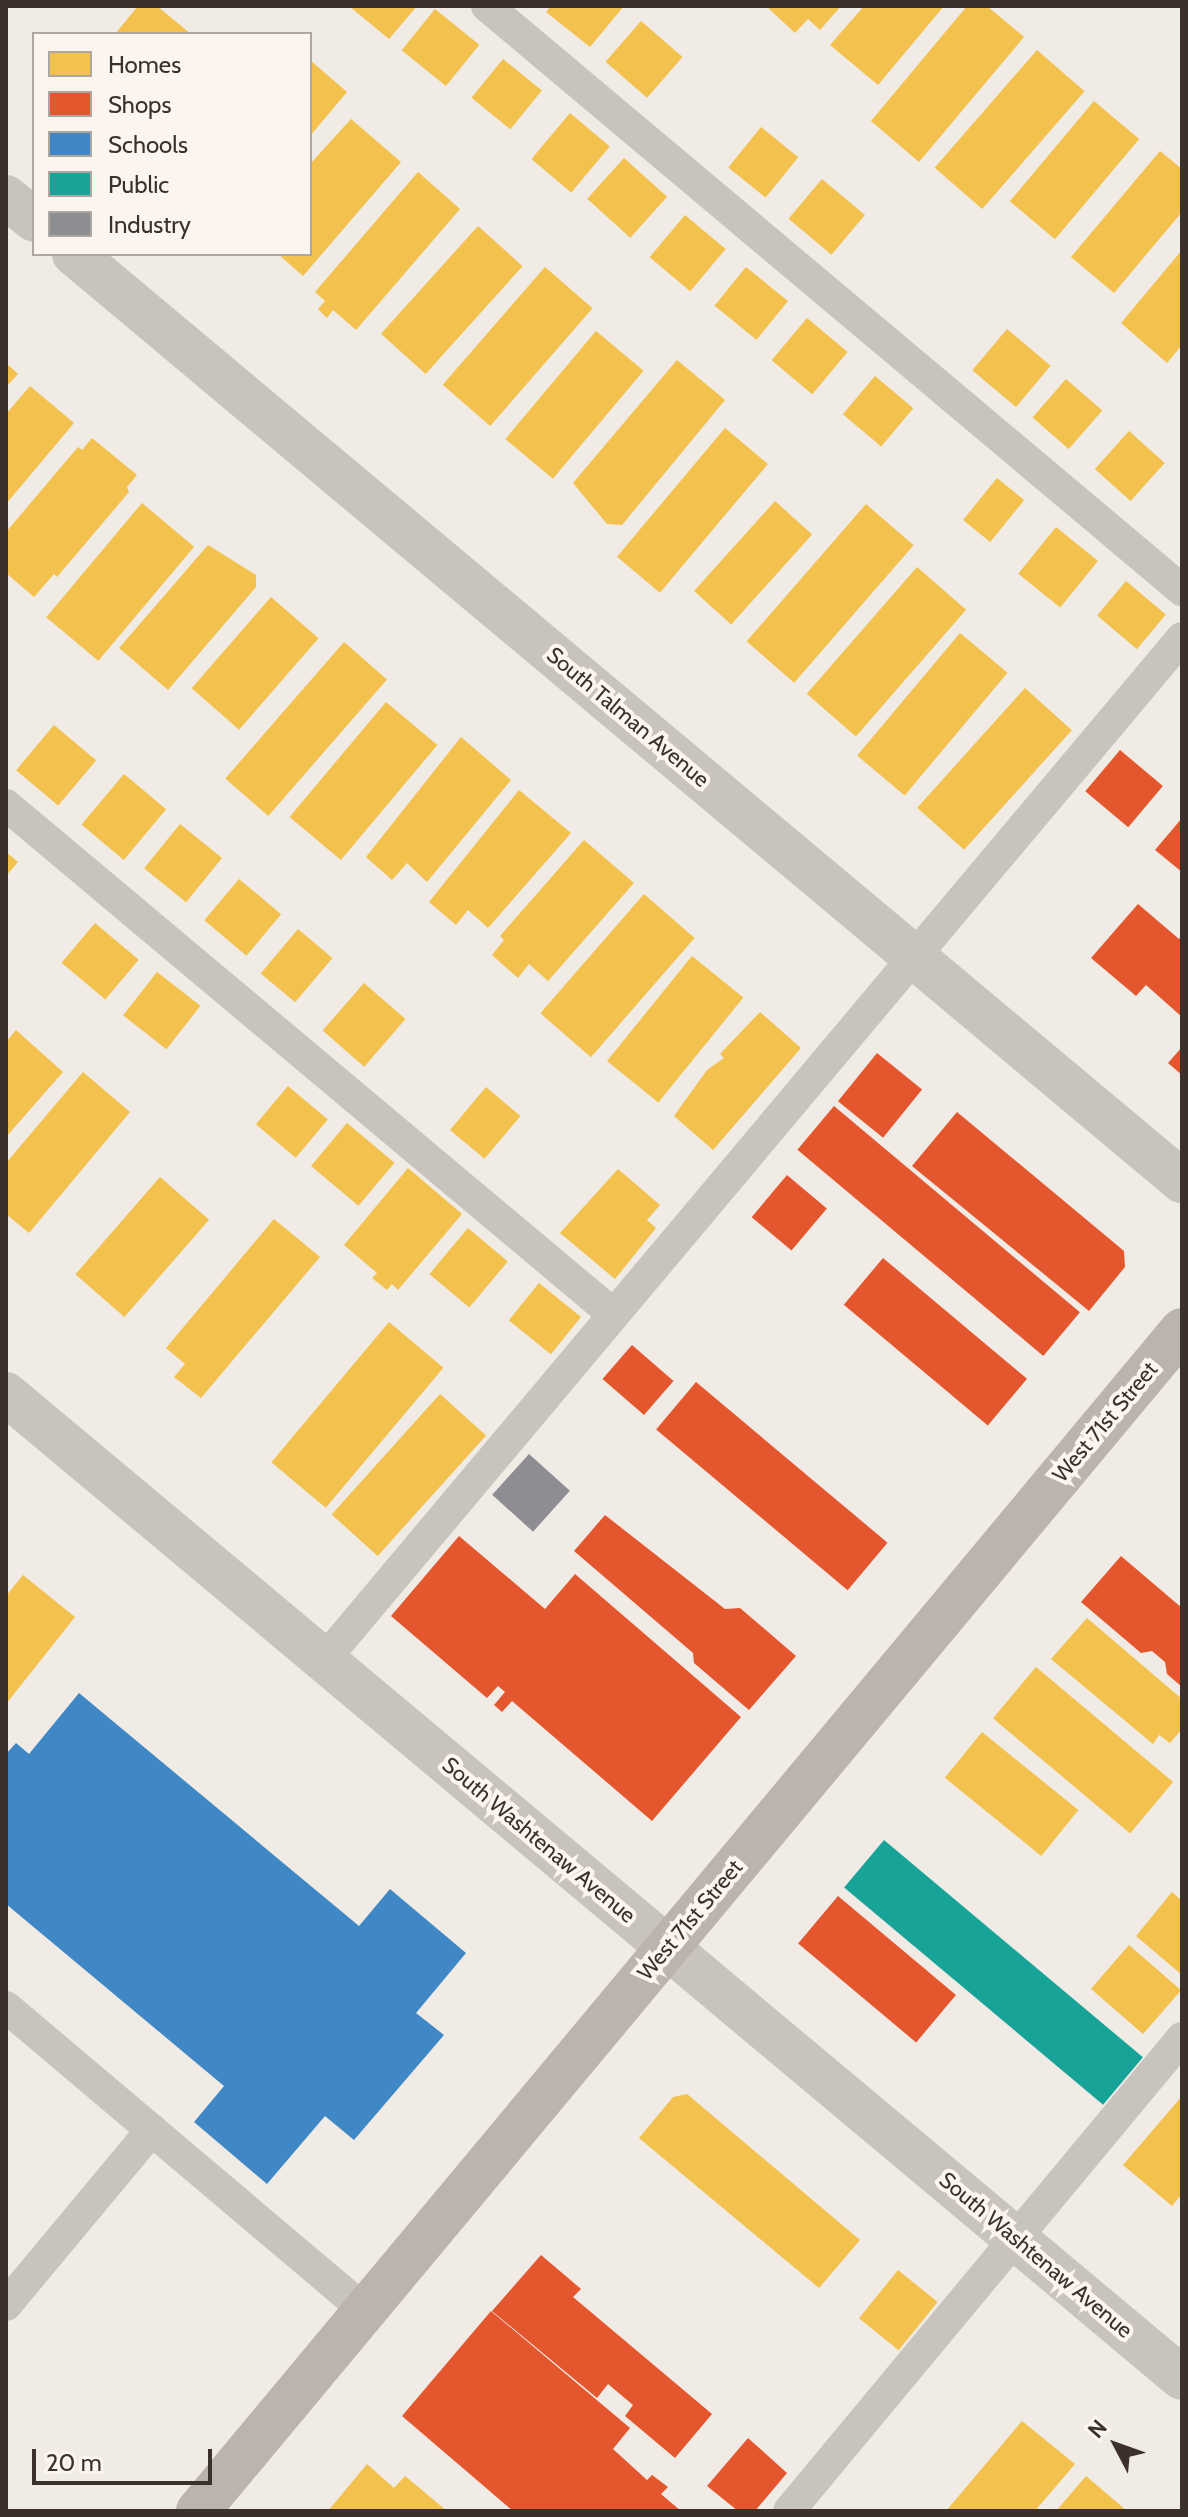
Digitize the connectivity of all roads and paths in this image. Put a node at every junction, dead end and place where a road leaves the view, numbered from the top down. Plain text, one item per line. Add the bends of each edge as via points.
1 (487, 6) edge
2 (6, 197) edge
3 (32, 218) edge
4 (76, 256) edge
5 (1182, 590) edge
6 (1182, 638) edge
7 (6, 805) edge
8 (914, 956) junction
9 (1182, 1181) edge
10 (613, 1314) junction
11 (1182, 1330) edge
12 (6, 1394) edge
13 (324, 1660) junction
14 (667, 1947) junction
15 (6, 2007) edge
16 (1182, 2038) edge
17 (152, 2130) junction
18 (1016, 2238) junction
19 (6, 2305) edge
20 (365, 2310) junction
21 (1182, 2378) edge
22 (198, 2511) edge
23 (789, 2511) edge

1 - 5 lane
2 - 3 street
4 - 8 street, South Talman Avenue
6 - 8 lane
7 - 10 lane
8 - 9 street, South Talman Avenue
8 - 10 lane
10 - 13 lane
11 - 14 main road, West 71st Street
12 - 13 street, South Washtenaw Avenue
13 - 14 street, South Washtenaw Avenue
14 - 18 street, South Washtenaw Avenue
14 - 20 main road, West 71st Street
15 - 17 lane
16 - 18 lane
17 - 19 lane
17 - 20 lane
18 - 21 street, South Washtenaw Avenue
18 - 23 lane
20 - 22 main road, West 71st Street

